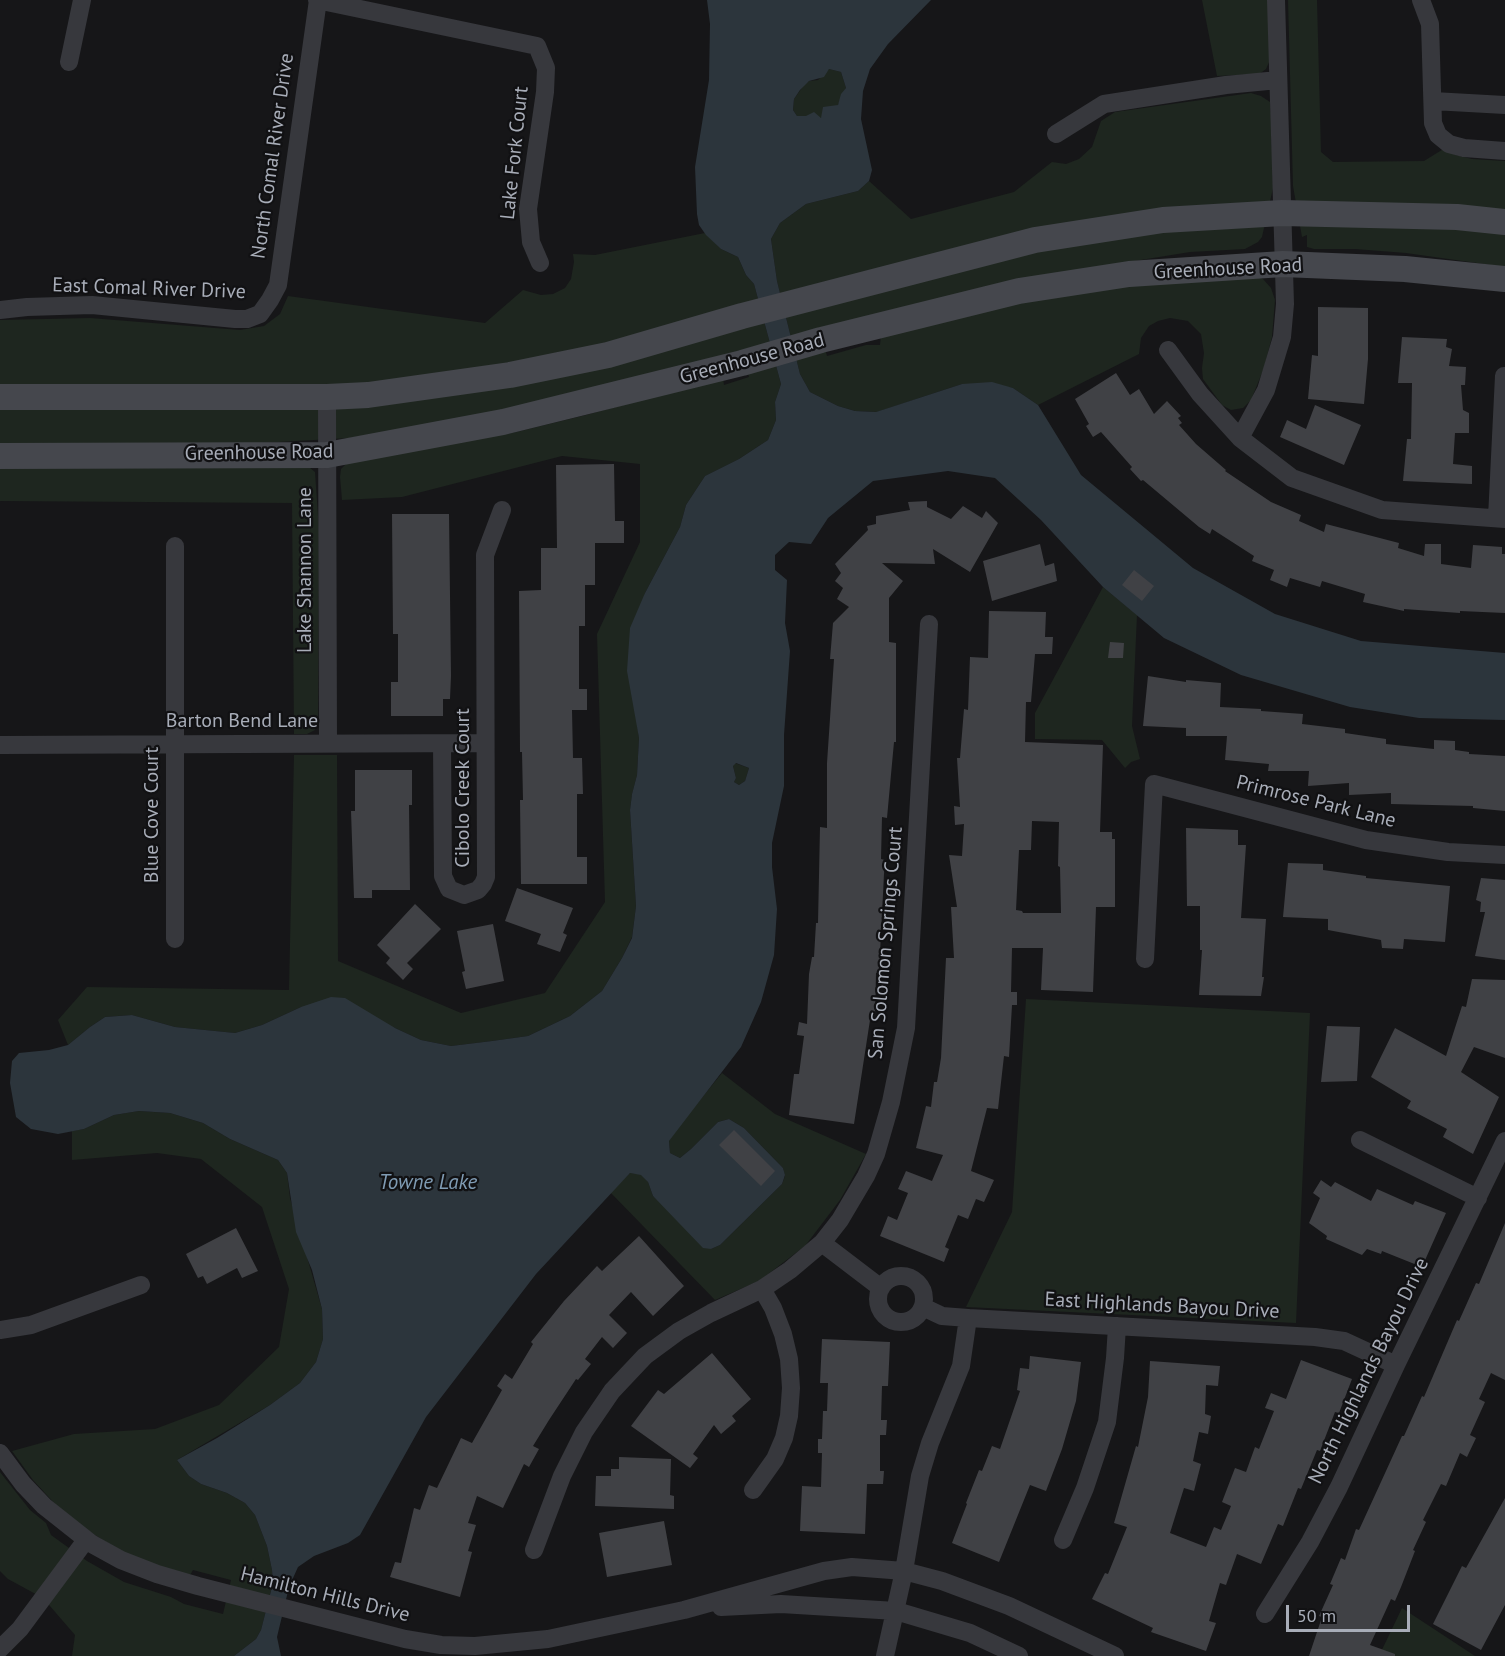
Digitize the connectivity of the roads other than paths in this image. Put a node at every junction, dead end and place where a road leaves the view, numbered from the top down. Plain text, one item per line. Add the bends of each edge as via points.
1 (82, 0) edge
2 (317, 0) edge
3 (1276, 0) edge
4 (1421, 0) edge
5 (69, 62) dead end
6 (1278, 80) junction
7 (1433, 101) junction
8 (1505, 105) edge
9 (1056, 134) dead end
10 (1505, 151) edge
11 (1282, 213) junction
12 (1505, 222) edge
13 (540, 263) dead end
14 (1283, 264) junction
15 (1505, 279) edge
16 (0, 310) edge
17 (260, 314) joint
18 (1168, 350) dead end
19 (1504, 376) edge
20 (0, 396) edge
21 (327, 397) junction
22 (1240, 438) junction
23 (327, 454) junction
24 (0, 456) edge
25 (502, 510) dead end
26 (1501, 518) edge
27 (175, 546) dead end
28 (929, 624) dead end
29 (328, 743) junction
30 (485, 743) junction
31 (175, 744) junction
32 (442, 744) junction
33 (0, 745) edge
34 (1505, 855) edge
35 (175, 939) dead end
36 (1145, 958) dead end
37 (1360, 1140) dead end
38 (1505, 1142) edge
39 (1478, 1198) junction
40 (822, 1243) junction
41 (141, 1285) dead end
42 (881, 1288) junction
43 (762, 1289) junction
44 (923, 1307) junction
45 (968, 1318) junction
46 (1117, 1326) junction
47 (0, 1330) edge
48 (1396, 1365) junction
49 (0, 1453) edge
50 (753, 1490) dead end
51 (86, 1540) junction
52 (1063, 1540) dead end
53 (534, 1550) dead end
54 (904, 1571) junction
55 (684, 1610) junction
56 (896, 1611) junction
57 (1265, 1614) dead end
58 (0, 1649) edge
59 (885, 1656) edge
60 (1019, 1656) edge
61 (1115, 1656) edge

1 - 5 street
2 - 13 street, Lake Fork Court via 537,46 546,68 545,92 528,209 531,242
2 - 17 street, North Comal River Drive via 278,285
3 - 6 street
4 - 7 street via 1430,24
6 - 9 street via 1104,104
6 - 11 street
7 - 8 street
7 - 10 street via 1433,123 1438,135 1449,144
11 - 12 main road
11 - 14 street
11 - 21 main road via 1163,220 1035,240 608,355 510,375
14 - 15 main road, Greenhouse Road via 1406,269
14 - 22 street via 1282,337 1266,390
14 - 23 main road, Greenhouse Road via 1129,274 1018,291 503,422
16 - 17 street, East Comal River Drive via 92,305 235,319
18 - 22 street
19 - 26 street
20 - 21 main road
21 - 23 street, Lake Shannon Lane
22 - 26 street via 1292,478 1382,510
23 - 24 main road, Greenhouse Road
23 - 29 street, Lake Shannon Lane
25 - 30 street, Cibolo Creek Court via 484,555
27 - 31 street, Blue Cove Court
28 - 40 street, San Solomon Springs Court via 909,993 900,1062 882,1133 866,1176
29 - 31 street, Barton Bend Lane
29 - 32 street, Barton Bend Lane
30 - 32 street, Barton Bend Lane
30 - 32 street, Cibolo Creek Court via 486,877 478,890 464,896 449,889 443,876
31 - 33 street, Barton Bend Lane
31 - 35 street, Blue Cove Court
34 - 36 street, Primrose Park Lane via 1448,852 1366,840 1154,784
37 - 39 street
38 - 39 street, North Highlands Bayou Drive
39 - 48 street, North Highlands Bayou Drive
40 - 42 street
40 - 43 street, San Solomon Springs Court
41 - 47 street via 31,1325
42 - 44 street via 893,1277 909,1277 923,1291
42 - 44 street via 880,1310 892,1321 910,1321
43 - 50 street via 783,1334 791,1388 784,1438 775,1459
43 - 53 street, San Solomon Springs Court via 679,1330 645,1356 612,1391 584,1432 562,1476
44 - 45 street, East Highlands Bayou Drive via 942,1316
45 - 46 street, East Highlands Bayou Drive
45 - 54 street via 961,1366 920,1476
46 - 48 street, East Highlands Bayou Drive via 1344,1341
46 - 52 street via 1107,1422
48 - 57 street, North Highlands Bayou Drive via 1339,1487
49 - 51 street, Hamilton Hills Drive via 37,1499
51 - 55 street, Hamilton Hills Drive via 157,1574 342,1624 441,1645 548,1639
51 - 58 street via 20,1629
54 - 55 street via 852,1567 824,1570
54 - 56 street
54 - 61 street via 988,1597
55 - 56 street via 781,1604
56 - 59 street
56 - 60 street via 970,1633

